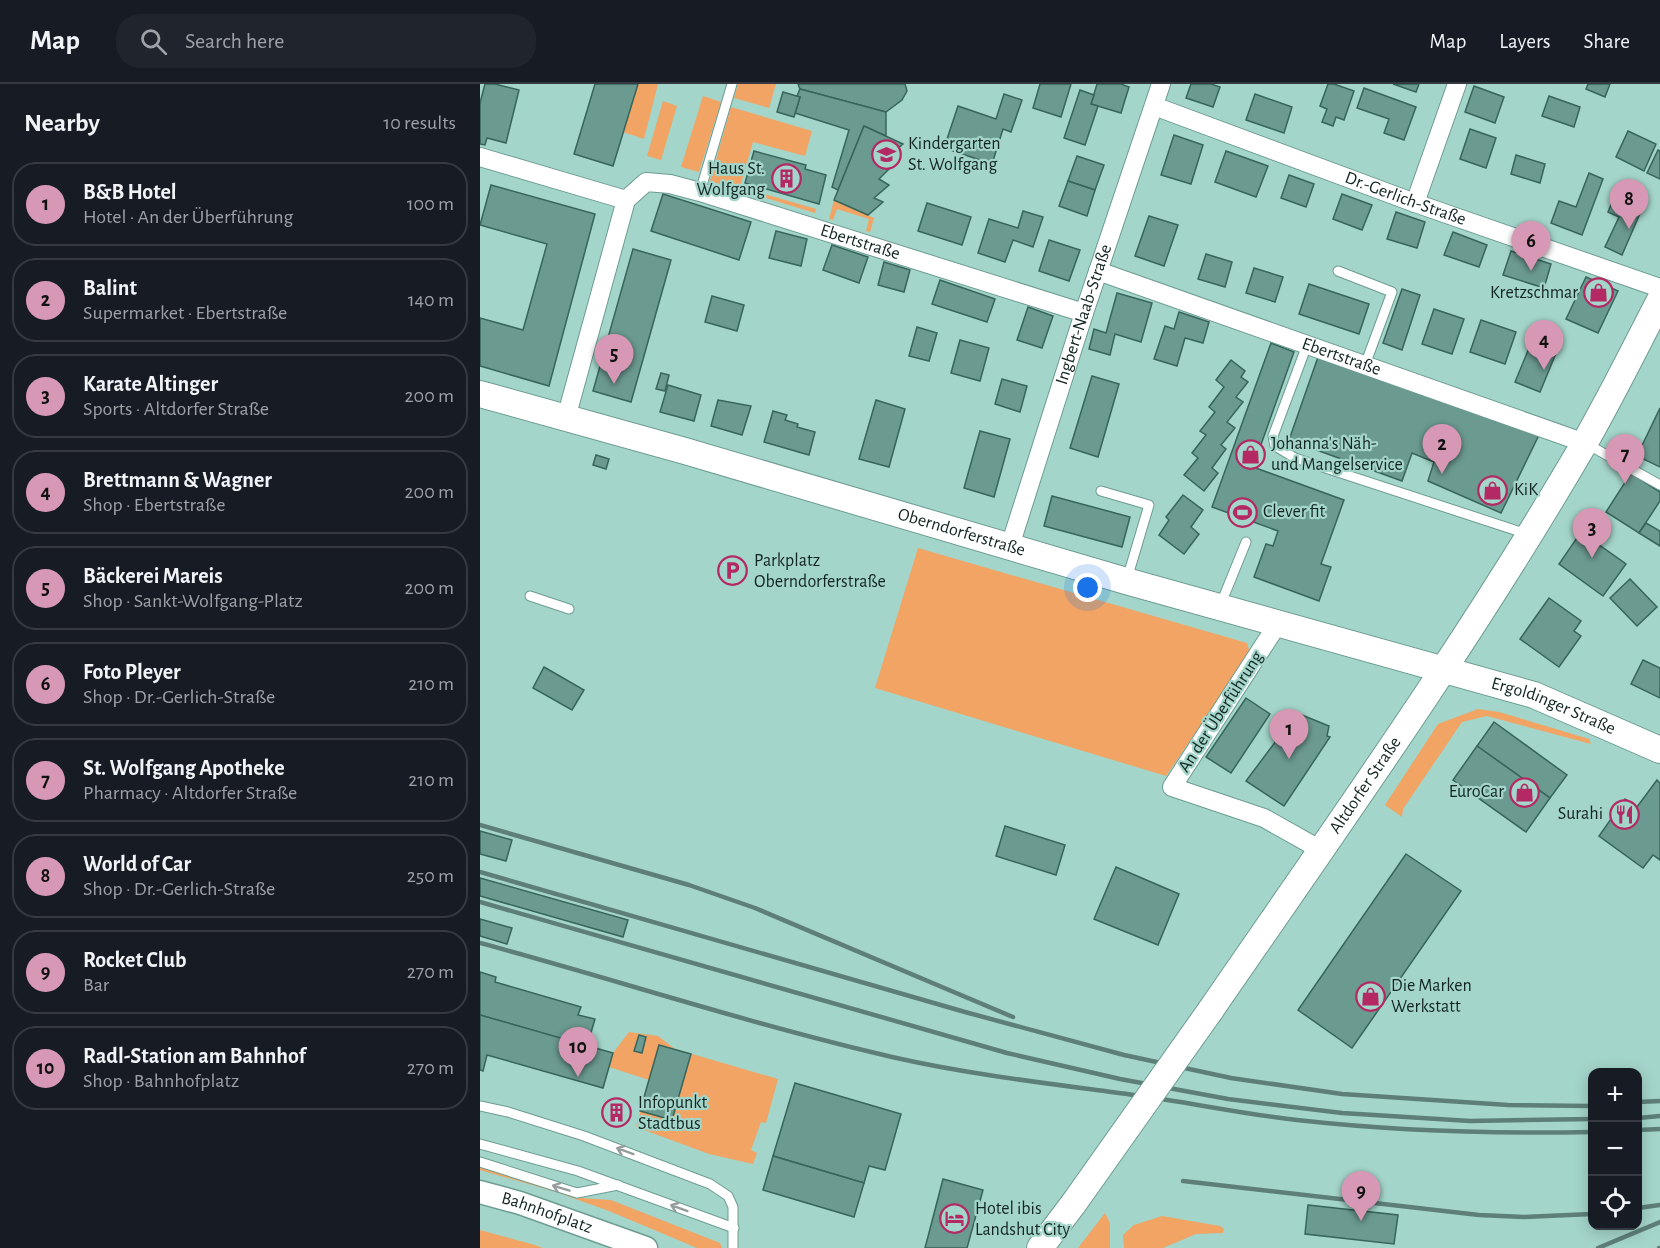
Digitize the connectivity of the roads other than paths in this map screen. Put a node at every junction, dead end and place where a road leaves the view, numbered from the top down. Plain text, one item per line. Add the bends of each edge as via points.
1 (732, 84) edge
2 (1457, 84) edge
3 (1158, 85) edge
4 (1154, 106) junction
5 (484, 159) edge
6 (700, 192) junction
7 (626, 200) junction
8 (1415, 203) junction
9 (1338, 271) dead end
10 (1098, 272) junction
11 (1660, 288) edge
12 (1660, 300) edge
13 (1084, 313) junction
14 (1307, 345) junction
15 (1365, 365) junction
16 (480, 394) edge
17 (566, 418) junction
18 (1585, 443) junction
19 (1660, 485) edge
20 (1101, 491) dead end
21 (1530, 535) junction
22 (1246, 542) dead end
23 (1010, 546) junction
24 (1126, 581) junction
25 (530, 596) dead end
26 (1220, 606) junction
27 (569, 609) dead end
28 (1279, 622) junction
29 (1443, 668) junction
30 (1660, 750) edge
31 (1321, 850) junction
32 (480, 1106) edge
33 (480, 1144) edge
34 (480, 1162) edge
35 (618, 1185) junction
36 (480, 1192) edge
37 (734, 1228) junction
38 (646, 1248) edge
39 (733, 1248) edge
40 (1040, 1248) edge

1 - 6 lane
2 - 8 street
3 - 4 street, Ingbert-Naab-Straße
4 - 8 street, Dr.-Gerlich-Straße
4 - 10 street, Ingbert-Naab-Straße
5 - 7 street
6 - 7 street, Ebertstraße via 646,182
6 - 13 street, Ebertstraße
7 - 17 street
8 - 11 street, Dr.-Gerlich-Straße
9 - 15 lane via 1392,291
10 - 13 street, Ingbert-Naab-Straße
10 - 14 street, Ebertstraße
12 - 18 main road, Altdorfer Straße
13 - 23 street, Ingbert-Naab-Straße
14 - 15 street, Ebertstraße
14 - 21 lane via 1273,436 1275,446 1295,458
15 - 18 street, Ebertstraße
16 - 17 main road, Oberndorferstraße
17 - 23 main road, Oberndorferstraße
18 - 19 lane
18 - 21 main road, Altdorfer Straße
20 - 24 lane via 1149,505
21 - 29 main road, Altdorfer Straße
22 - 26 lane
23 - 24 main road, Oberndorferstraße
24 - 26 main road, Oberndorferstraße
25 - 27 lane
26 - 28 main road, Oberndorferstraße
28 - 29 main road, Oberndorferstraße
28 - 31 street, An der Überführung via 1172,787 1264,818
29 - 30 main road, Ergoldinger Straße via 1534,694
29 - 31 main road, Altdorfer Straße
31 - 40 main road, Altdorfer Straße, bridge
37 -> 32 lane via 728,1196 710,1184 584,1136
33 - 35 lane
35 -> 34 lane via 577,1193
37 -> 35 lane
36 - 38 street, Bahnhofplatz via 540,1209
37 - 39 lane

